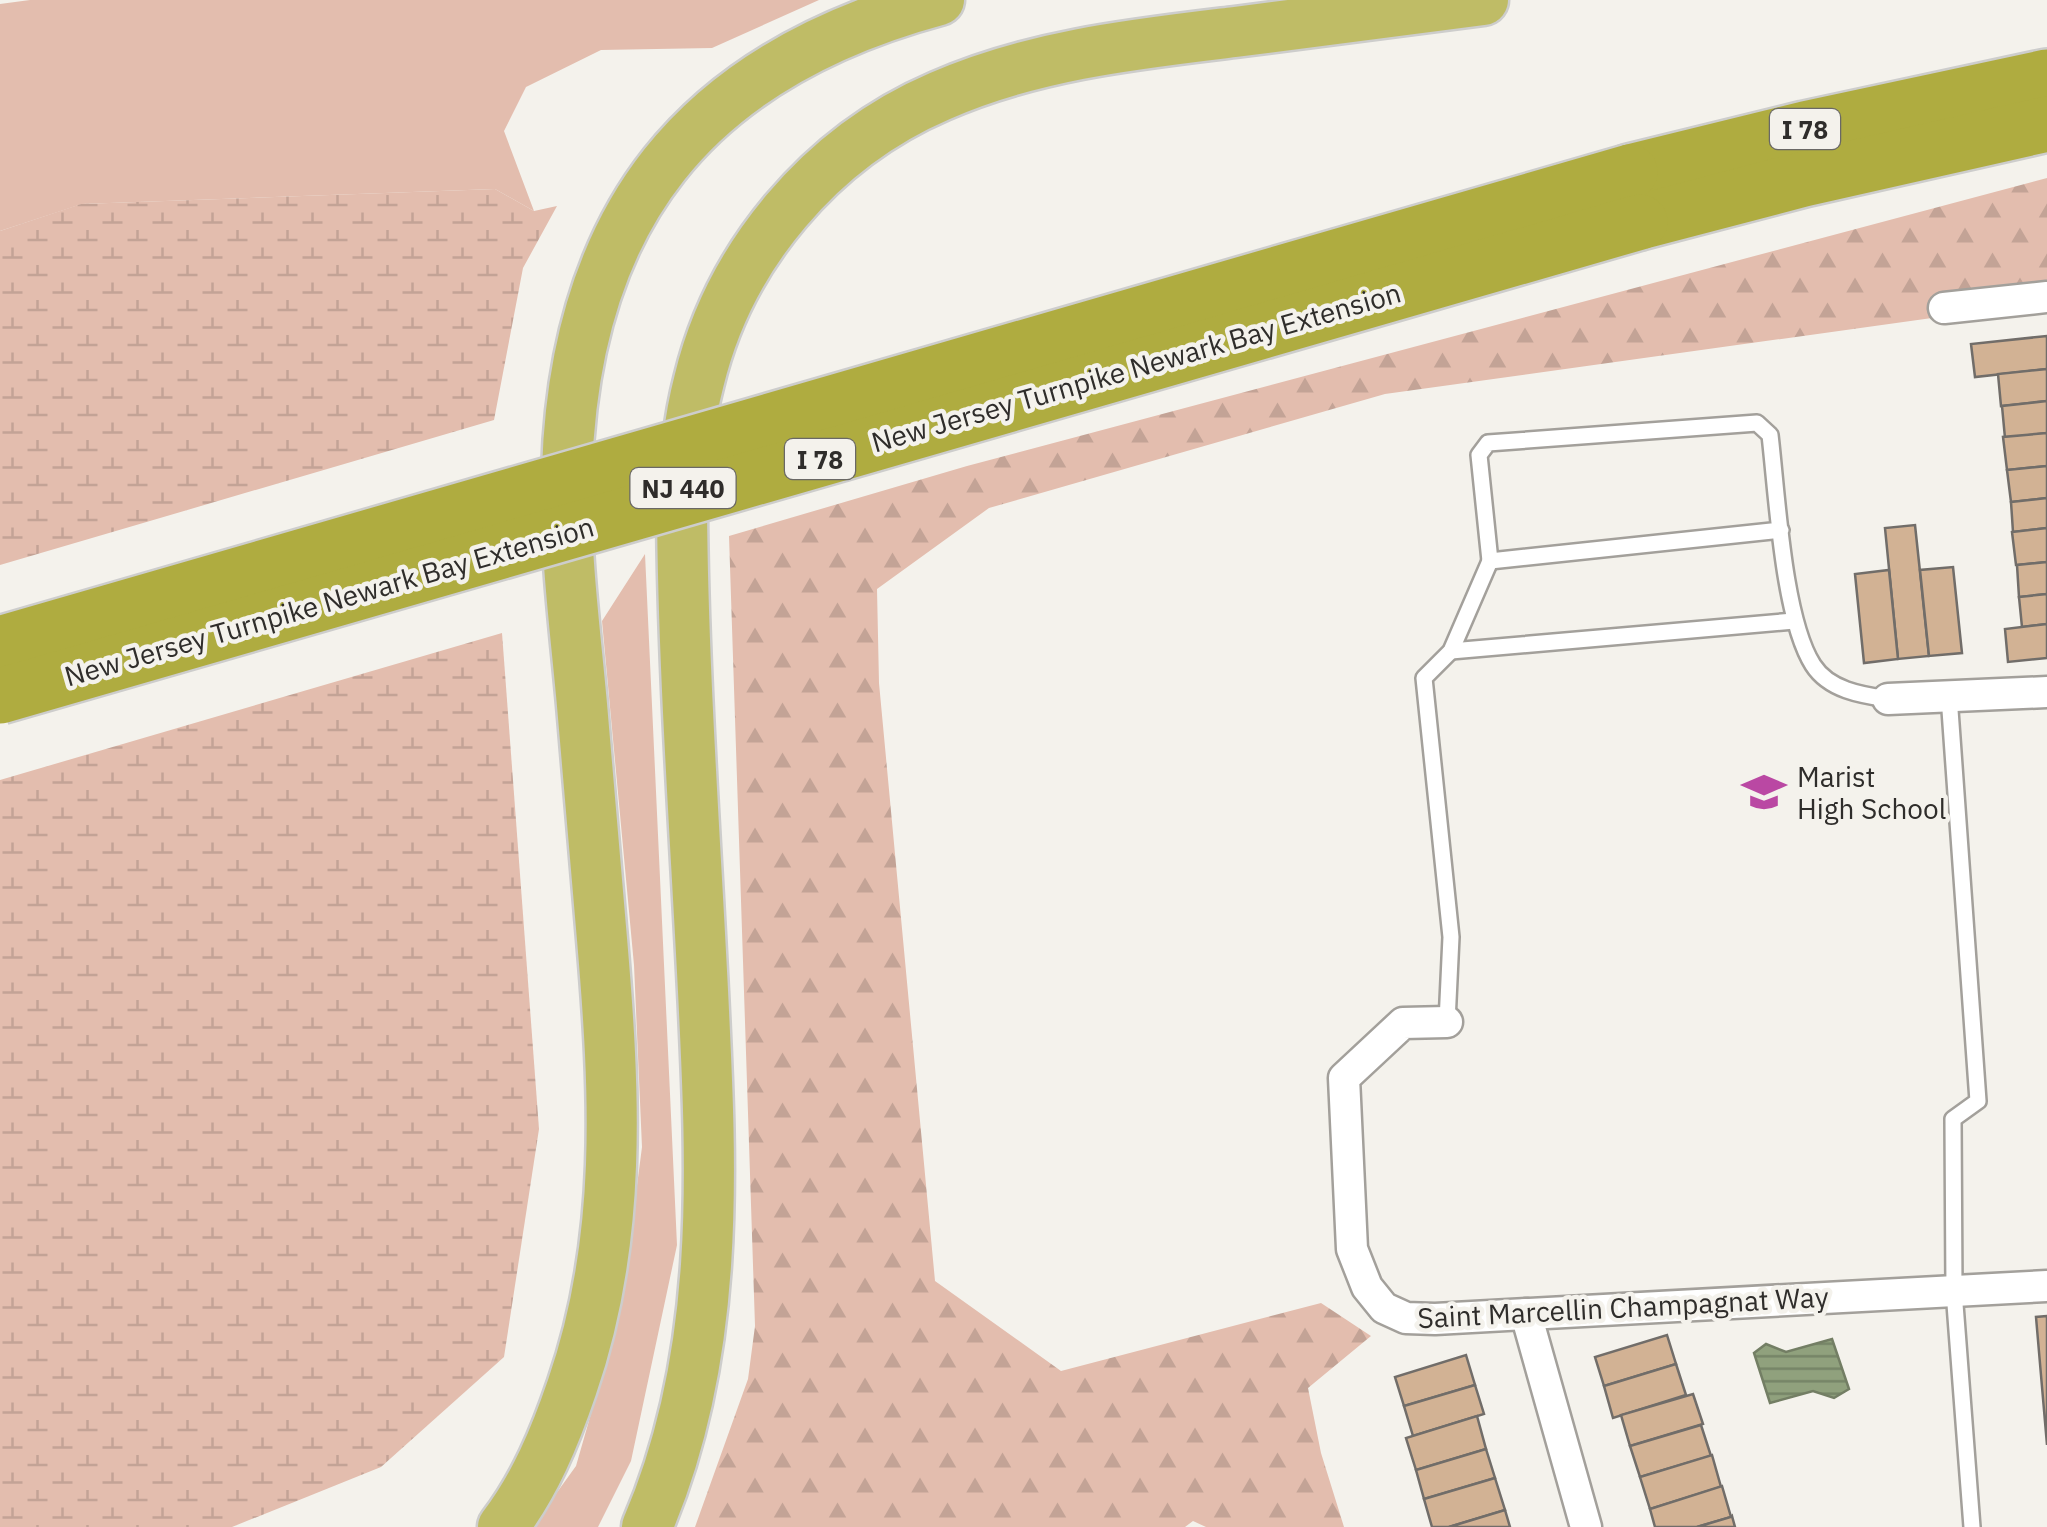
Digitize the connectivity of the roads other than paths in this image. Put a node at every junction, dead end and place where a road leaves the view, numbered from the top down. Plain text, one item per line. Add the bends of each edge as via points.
1 (939, 0) edge
2 (1482, 0) edge
3 (2047, 77) edge
4 (1983, 112) junction
5 (2047, 124) edge
6 (1635, 197) junction
7 (2047, 297) edge
8 (1944, 308) dead end
9 (1781, 530) junction
10 (1490, 561) junction
11 (1794, 622) junction
12 (0, 644) edge
13 (1452, 650) junction
14 (2047, 692) edge
15 (0, 696) edge
16 (1949, 696) junction
17 (1888, 699) joint
18 (1447, 1022) joint
19 (2047, 1286) edge
20 (1954, 1291) junction
21 (1526, 1314) junction
22 (503, 1527) edge
23 (648, 1527) edge
24 (1586, 1527) edge
25 (1972, 1527) edge

1 - 22 highway via 798,52 718,106 636,203 588,318 574,382 566,502 611,1050 613,1180 601,1278 578,1370 543,1462
2 - 23 highway, NJ 440 via 1111,48 1031,65 940,96 874,132 811,183 768,233 734,288 700,377 682,508 710,1135 707,1279 687,1405
3 - 4 highway, New Jersey Turnpike Newark Bay Extension / I 78
4 - 5 highway, New Jersey Turnpike Newark Bay Extension / I 78
4 - 6 highway, New Jersey Turnpike Newark Bay Extension / I 78
6 - 12 highway, New Jersey Turnpike Newark Bay Extension / I 78, bridge
6 - 15 highway, New Jersey Turnpike Newark Bay Extension / I 78, bridge
7 - 8 street
9 - 10 lane
9 - 10 lane via 1770,435 1757,423 1488,443 1479,455
9 - 11 lane
10 - 13 lane
11 - 13 lane
11 - 17 lane via 1814,667 1848,692
13 - 18 lane via 1424,678 1451,937
14 - 16 street
16 - 17 street
16 - 20 lane via 1978,1101 1953,1119
18 - 21 street, Saint Marcellin Champagnat Way via 1402,1023 1344,1078 1352,1249 1384,1308 1406,1318
19 - 20 street, Saint Marcellin Champagnat Way
20 - 21 street, Saint Marcellin Champagnat Way
20 - 25 lane
21 - 24 street

